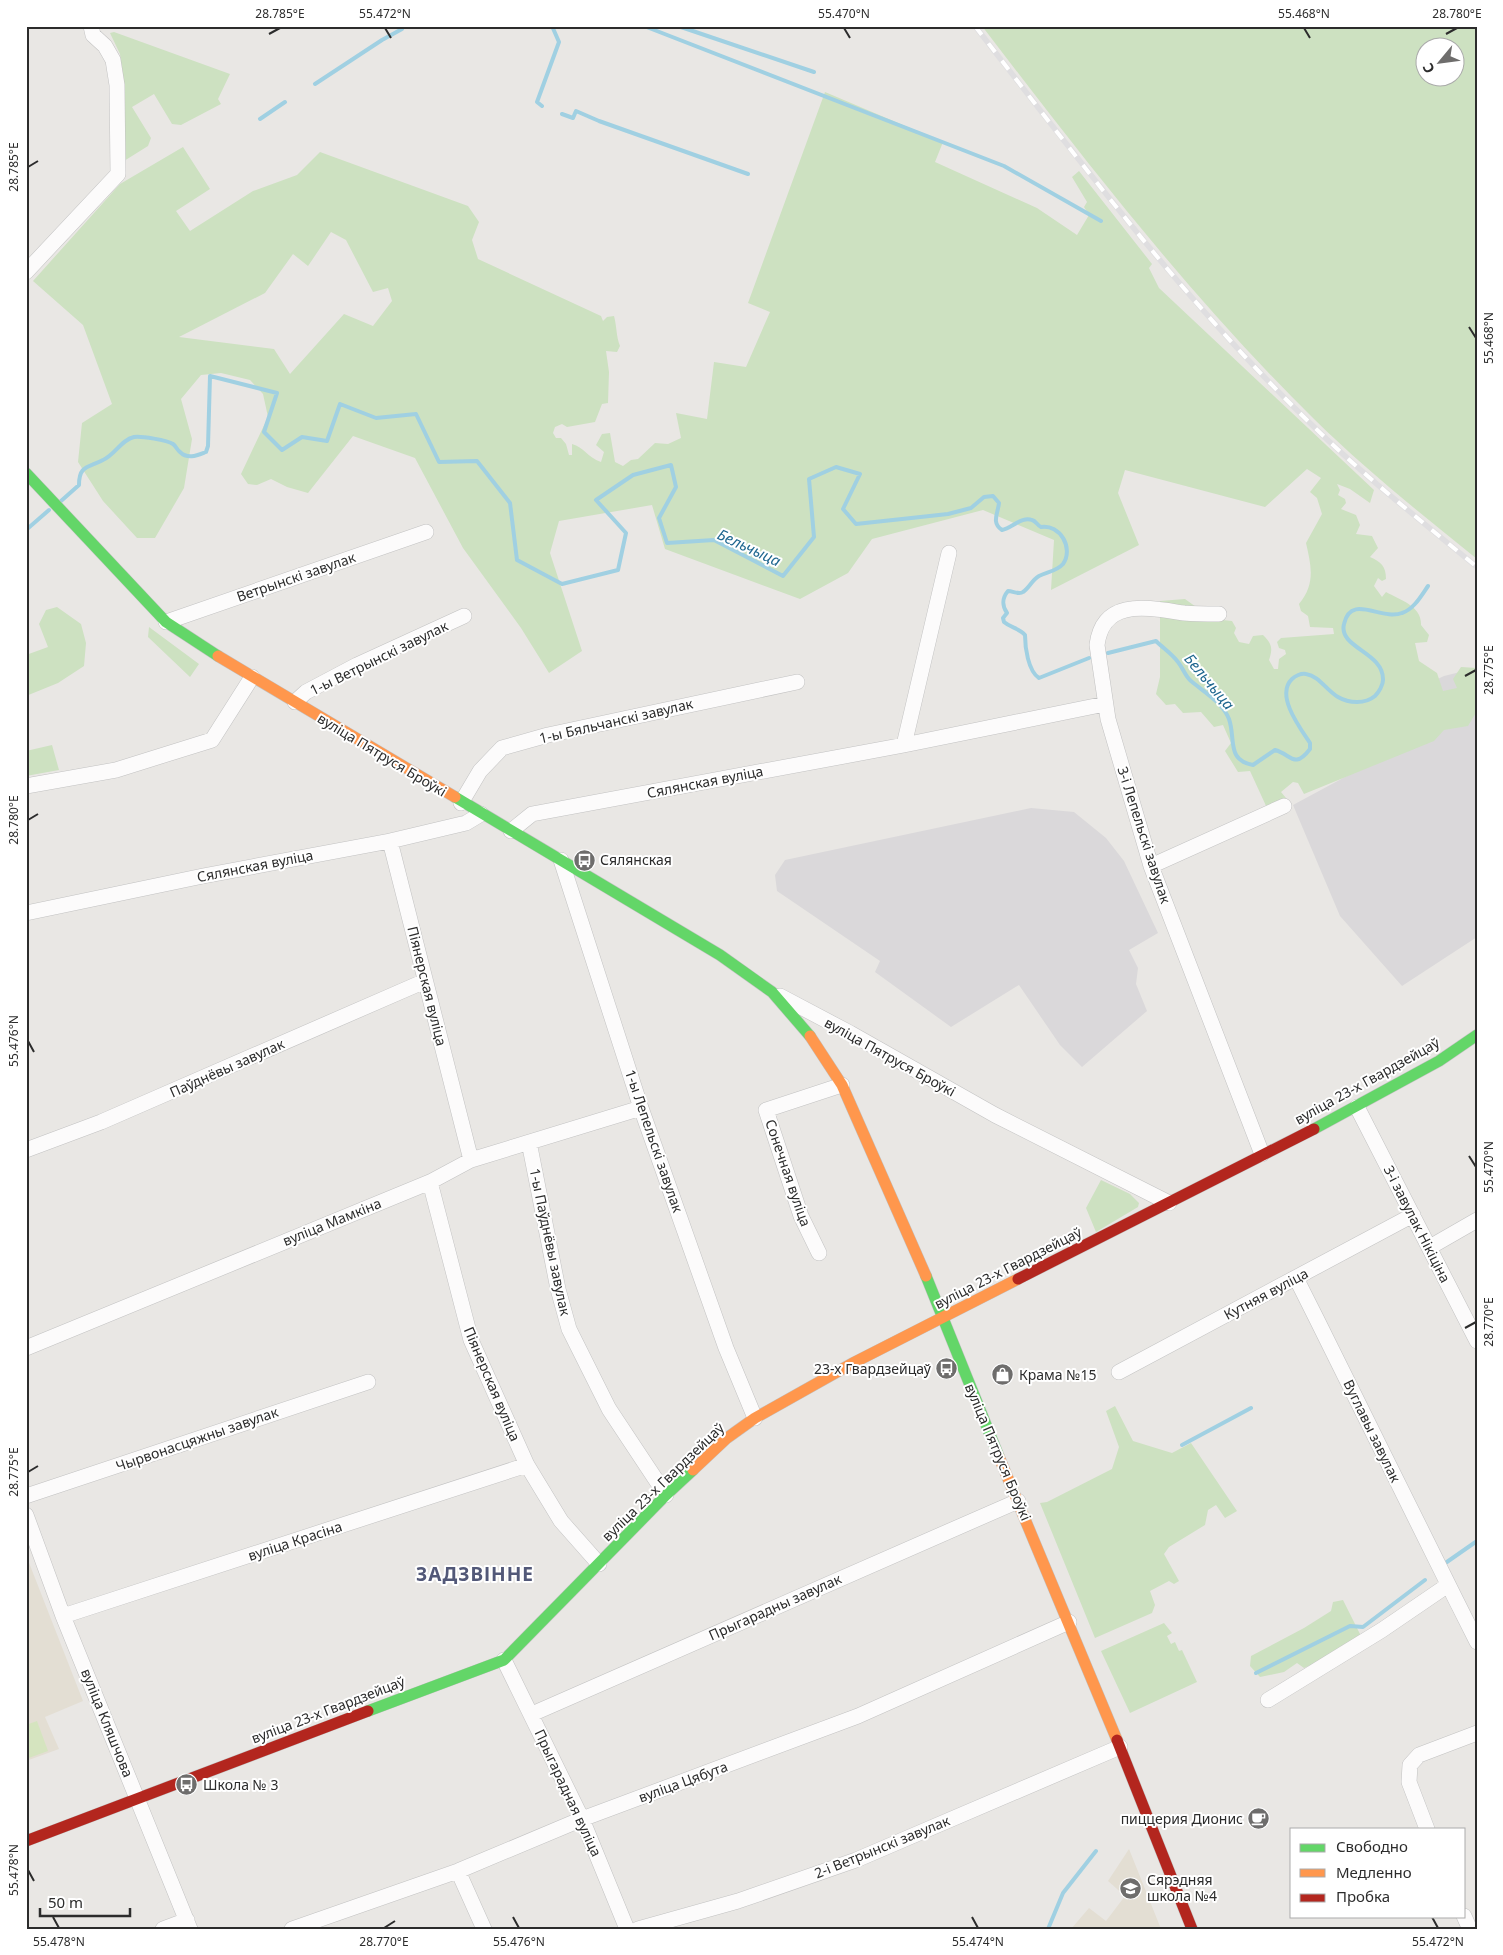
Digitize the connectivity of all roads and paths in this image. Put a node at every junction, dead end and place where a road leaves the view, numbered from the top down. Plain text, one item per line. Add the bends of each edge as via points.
1 (91, 26) edge
2 (26, 272) edge
3 (27, 474) edge
4 (426, 532) dead end
5 (949, 553) dead end
6 (1219, 614) dead end
7 (464, 616) dead end
8 (166, 622) junction
9 (252, 677) junction
10 (797, 682) dead end
11 (295, 702) junction
12 (1105, 704) junction
13 (904, 744) junction
14 (26, 786) edge
15 (461, 802) junction
16 (1284, 806) dead end
17 (481, 814) junction
18 (511, 832) junction
19 (390, 841) junction
20 (561, 860) junction
21 (1151, 866) junction
22 (26, 913) edge
23 (425, 981) junction
24 (772, 992) junction
25 (1477, 1034) edge
26 (842, 1085) junction
27 (1357, 1107) junction
28 (641, 1108) junction
29 (529, 1142) junction
30 (26, 1150) edge
31 (1262, 1154) junction
32 (471, 1160) junction
33 (430, 1182) junction
34 (1169, 1203) junction
35 (1413, 1215) junction
36 (1477, 1220) edge
37 (1430, 1247) junction
38 (819, 1253) dead end
39 (1296, 1278) junction
40 (943, 1318) junction
41 (1477, 1342) edge
42 (26, 1348) edge
43 (1119, 1372) dead end
44 (368, 1382) dead end
45 (755, 1418) junction
46 (527, 1465) junction
47 (666, 1495) junction
48 (26, 1496) edge
49 (1018, 1501) junction
50 (26, 1515) edge
51 (599, 1564) junction
52 (1448, 1585) junction
53 (63, 1616) junction
54 (1069, 1622) junction
55 (1477, 1642) edge
56 (504, 1660) junction
57 (1268, 1700) dead end
58 (532, 1714) junction
59 (1477, 1733) edge
60 (1120, 1748) junction
61 (138, 1799) junction
62 (582, 1819) junction
63 (1427, 1828) edge
64 (26, 1841) edge
65 (458, 1871) junction
66 (188, 1924) edge
67 (164, 1929) edge
68 (292, 1929) edge
69 (484, 1929) edge
70 (627, 1929) edge
71 (638, 1929) edge
72 (1192, 1929) edge

1 - 2 street via 92,35 105,46 113,60 118,174
3 - 8 main road, вуліца Пятруся Броўкі
4 - 8 street, Ветрынскі завулак
5 - 13 street
6 - 12 street, 3-і Лепельскі завулак via 1134,608 1111,616 1102,625 1096,645
7 - 11 street, 1-ы Ветрынскі завулак via 357,665 306,692
8 - 9 main road, вуліца Пятруся Броўкі
9 - 11 main road, вуліца Пятруся Броўкі
9 - 14 street via 212,740 116,770
10 - 15 street, 1-ы Бяльчанскі завулак via 548,735 502,748 480,771
11 - 15 main road, вуліца Пятруся Броўкі
12 - 13 street, Сялянская вуліца
12 - 21 street, 3-і Лепельскі завулак
13 - 18 street, Сялянская вуліца via 532,814
15 - 17 main road, вуліца Пятруся Броўкі
16 - 21 street
17 - 18 main road, вуліца Пятруся Броўкі
17 - 19 street, Сялянская вуліца via 466,823
18 - 20 main road, вуліца Пятруся Броўкі
19 - 22 street, Сялянская вуліца
19 - 23 street, Піянерская вуліца
20 - 24 main road, вуліца Пятруся Броўкі via 720,955
20 - 28 street, 1-ы Лепельскі завулак
21 - 31 street, 3-і Лепельскі завулак
23 - 30 street, Паўднёвы завулак via 101,1122
23 - 32 street, Піянерская вуліца
24 - 26 main road, вуліца Пятруся Броўкі via 816,1044
24 - 34 street, вуліца Пятруся Броўкі via 995,1115
25 - 27 main road, вуліца 23-х Гвардзейцаў via 1439,1061
26 - 38 street, Сонечная вуліца via 766,1110 802,1216
26 - 40 main road, вуліца Пятруся Броўкі
27 - 31 main road, вуліца 23-х Гвардзейцаў
27 - 35 street, 3-і завулак Нікіціна
28 - 29 street, вуліца Мамкіна
28 - 45 street, 1-ы Лепельскі завулак via 726,1348
29 - 32 street, вуліца Мамкіна
29 - 47 street, 1-ы Паўднёвы завулак via 569,1329 610,1409
31 - 34 main road, вуліца 23-х Гвардзейцаў
32 - 33 street, вуліца Мамкіна
33 - 42 street, вуліца Мамкіна
33 - 46 street, Піянерская вуліца via 471,1340
34 - 40 main road, вуліца 23-х Гвардзейцаў
35 - 37 street, 3-і завулак Нікіціна
35 - 39 street, Кутняя вуліца
36 - 37 street
37 - 41 street, 3-і завулак Нікіціна
39 - 43 street, Кутняя вуліца
39 - 52 street, Вуглавы завулак
40 - 45 main road, вуліца 23-х Гвардзейцаў via 853,1363
40 - 49 main road, вуліца Пятруся Броўкі
44 - 48 street, Чырвонасцяжны завулак
45 - 47 main road, вуліца 23-х Гвардзейцаў via 728,1438
46 - 51 street, Піянерская вуліца via 561,1521
46 - 53 street, вуліца Красіна
47 - 51 main road, вуліца 23-х Гвардзейцаў
49 - 54 main road, вуліца Пятруся Броўкі
49 - 58 street, Прыгарадны завулак
50 - 53 street, вуліца Кляшчова
51 - 56 main road, вуліца 23-х Гвардзейцаў
52 - 55 street, Вуглавы завулак
52 - 57 street
53 - 61 street, вуліца Кляшчова
54 - 60 main road, вуліца Пятруся Броўкі
54 - 62 street, вуліца Цябута via 858,1716
56 - 58 street, Прыгарадная вуліца
56 - 61 main road, вуліца 23-х Гвардзейцаў
58 - 62 street, Прыгарадная вуліца
59 - 63 street via 1419,1755 1410,1765 1409,1782
60 - 71 street, 2-і Ветрынскі завулак via 856,1860 738,1901
60 - 72 main road, вуліца Пятруся Броўкі
61 - 64 main road, вуліца 23-х Гвардзейцаў
61 - 66 street, вуліца Кляшчова
62 - 65 street, вуліца Цябута
62 - 70 street, Прыгарадная вуліца
65 - 68 street, вуліца Цябута
65 - 69 street
66 - 67 street

